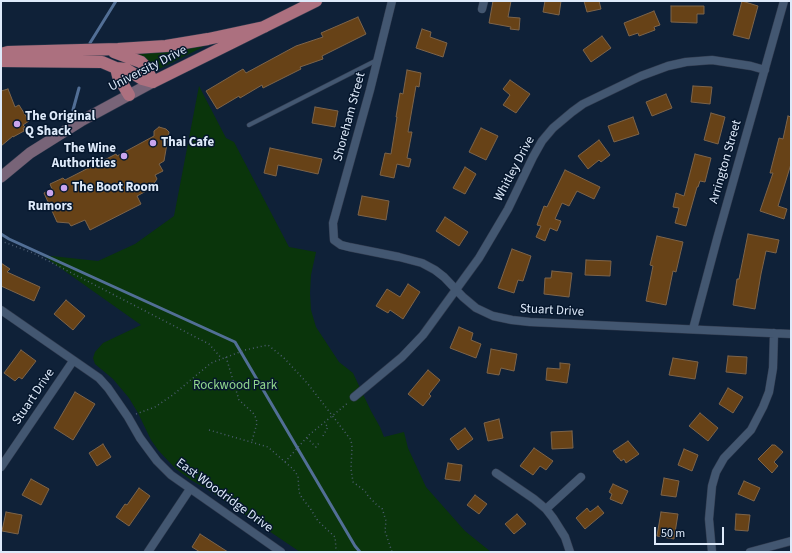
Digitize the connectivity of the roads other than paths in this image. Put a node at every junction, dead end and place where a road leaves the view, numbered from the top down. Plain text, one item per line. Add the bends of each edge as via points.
1 (314, 1) edge
2 (392, 1) edge
3 (784, 1) edge
4 (264, 27) junction
5 (108, 49) junction
6 (1, 54) edge
7 (378, 60) junction
8 (1, 61) edge
9 (116, 68) junction
10 (764, 70) junction
11 (154, 82) junction
12 (129, 95) junction
13 (249, 125) dead end
14 (1, 177) edge
15 (334, 240) joint
16 (456, 290) junction
17 (1, 310) edge
18 (693, 329) junction
19 (774, 333) junction
20 (791, 334) edge
21 (73, 361) junction
22 (354, 397) road end
23 (1, 467) edge
24 (496, 473) dead end
25 (581, 477) dead end
26 (190, 489) junction
27 (546, 509) junction
28 (791, 541) edge
29 (148, 552) edge
30 (282, 552) edge
31 (570, 552) edge
32 (712, 552) edge
33 (750, 552) edge

1 - 4 main road, University Drive
2 - 7 street, Shoreham Street
3 - 10 street, Arrington Street
4 - 5 main road via 187,43
4 - 11 main road, University Drive
5 - 6 main road
5 - 11 main road via 142,62
7 - 13 lane
7 - 15 street, Shoreham Street via 333,223
8 - 9 main road via 95,62 106,63
9 - 11 main road via 126,69 142,80
9 - 12 main road
10 - 16 street, Whitley Drive via 712,60 680,63 641,76 583,104 553,128 542,141 480,258
10 - 18 street, Arrington Street
11 - 12 street, University Drive
12 - 14 street, University Drive via 44,143
15 - 16 street, Stuart Drive via 348,247 422,263 444,277
16 - 18 street, Stuart Drive via 484,312 512,320
16 - 22 street, Whitley Drive via 402,357
17 - 21 street, East Woodridge Drive
18 - 19 street, Stuart Drive
19 - 20 street, Stuart Drive
19 - 32 street via 773,368 769,392 763,407 751,430 724,458 712,486 709,500
21 - 23 street, Stuart Drive
21 - 26 street, East Woodridge Drive via 99,378 157,460 171,475
24 - 27 street
25 - 27 street
26 - 29 street
26 - 30 street, East Woodridge Drive
27 - 31 street via 565,537
28 - 33 street

